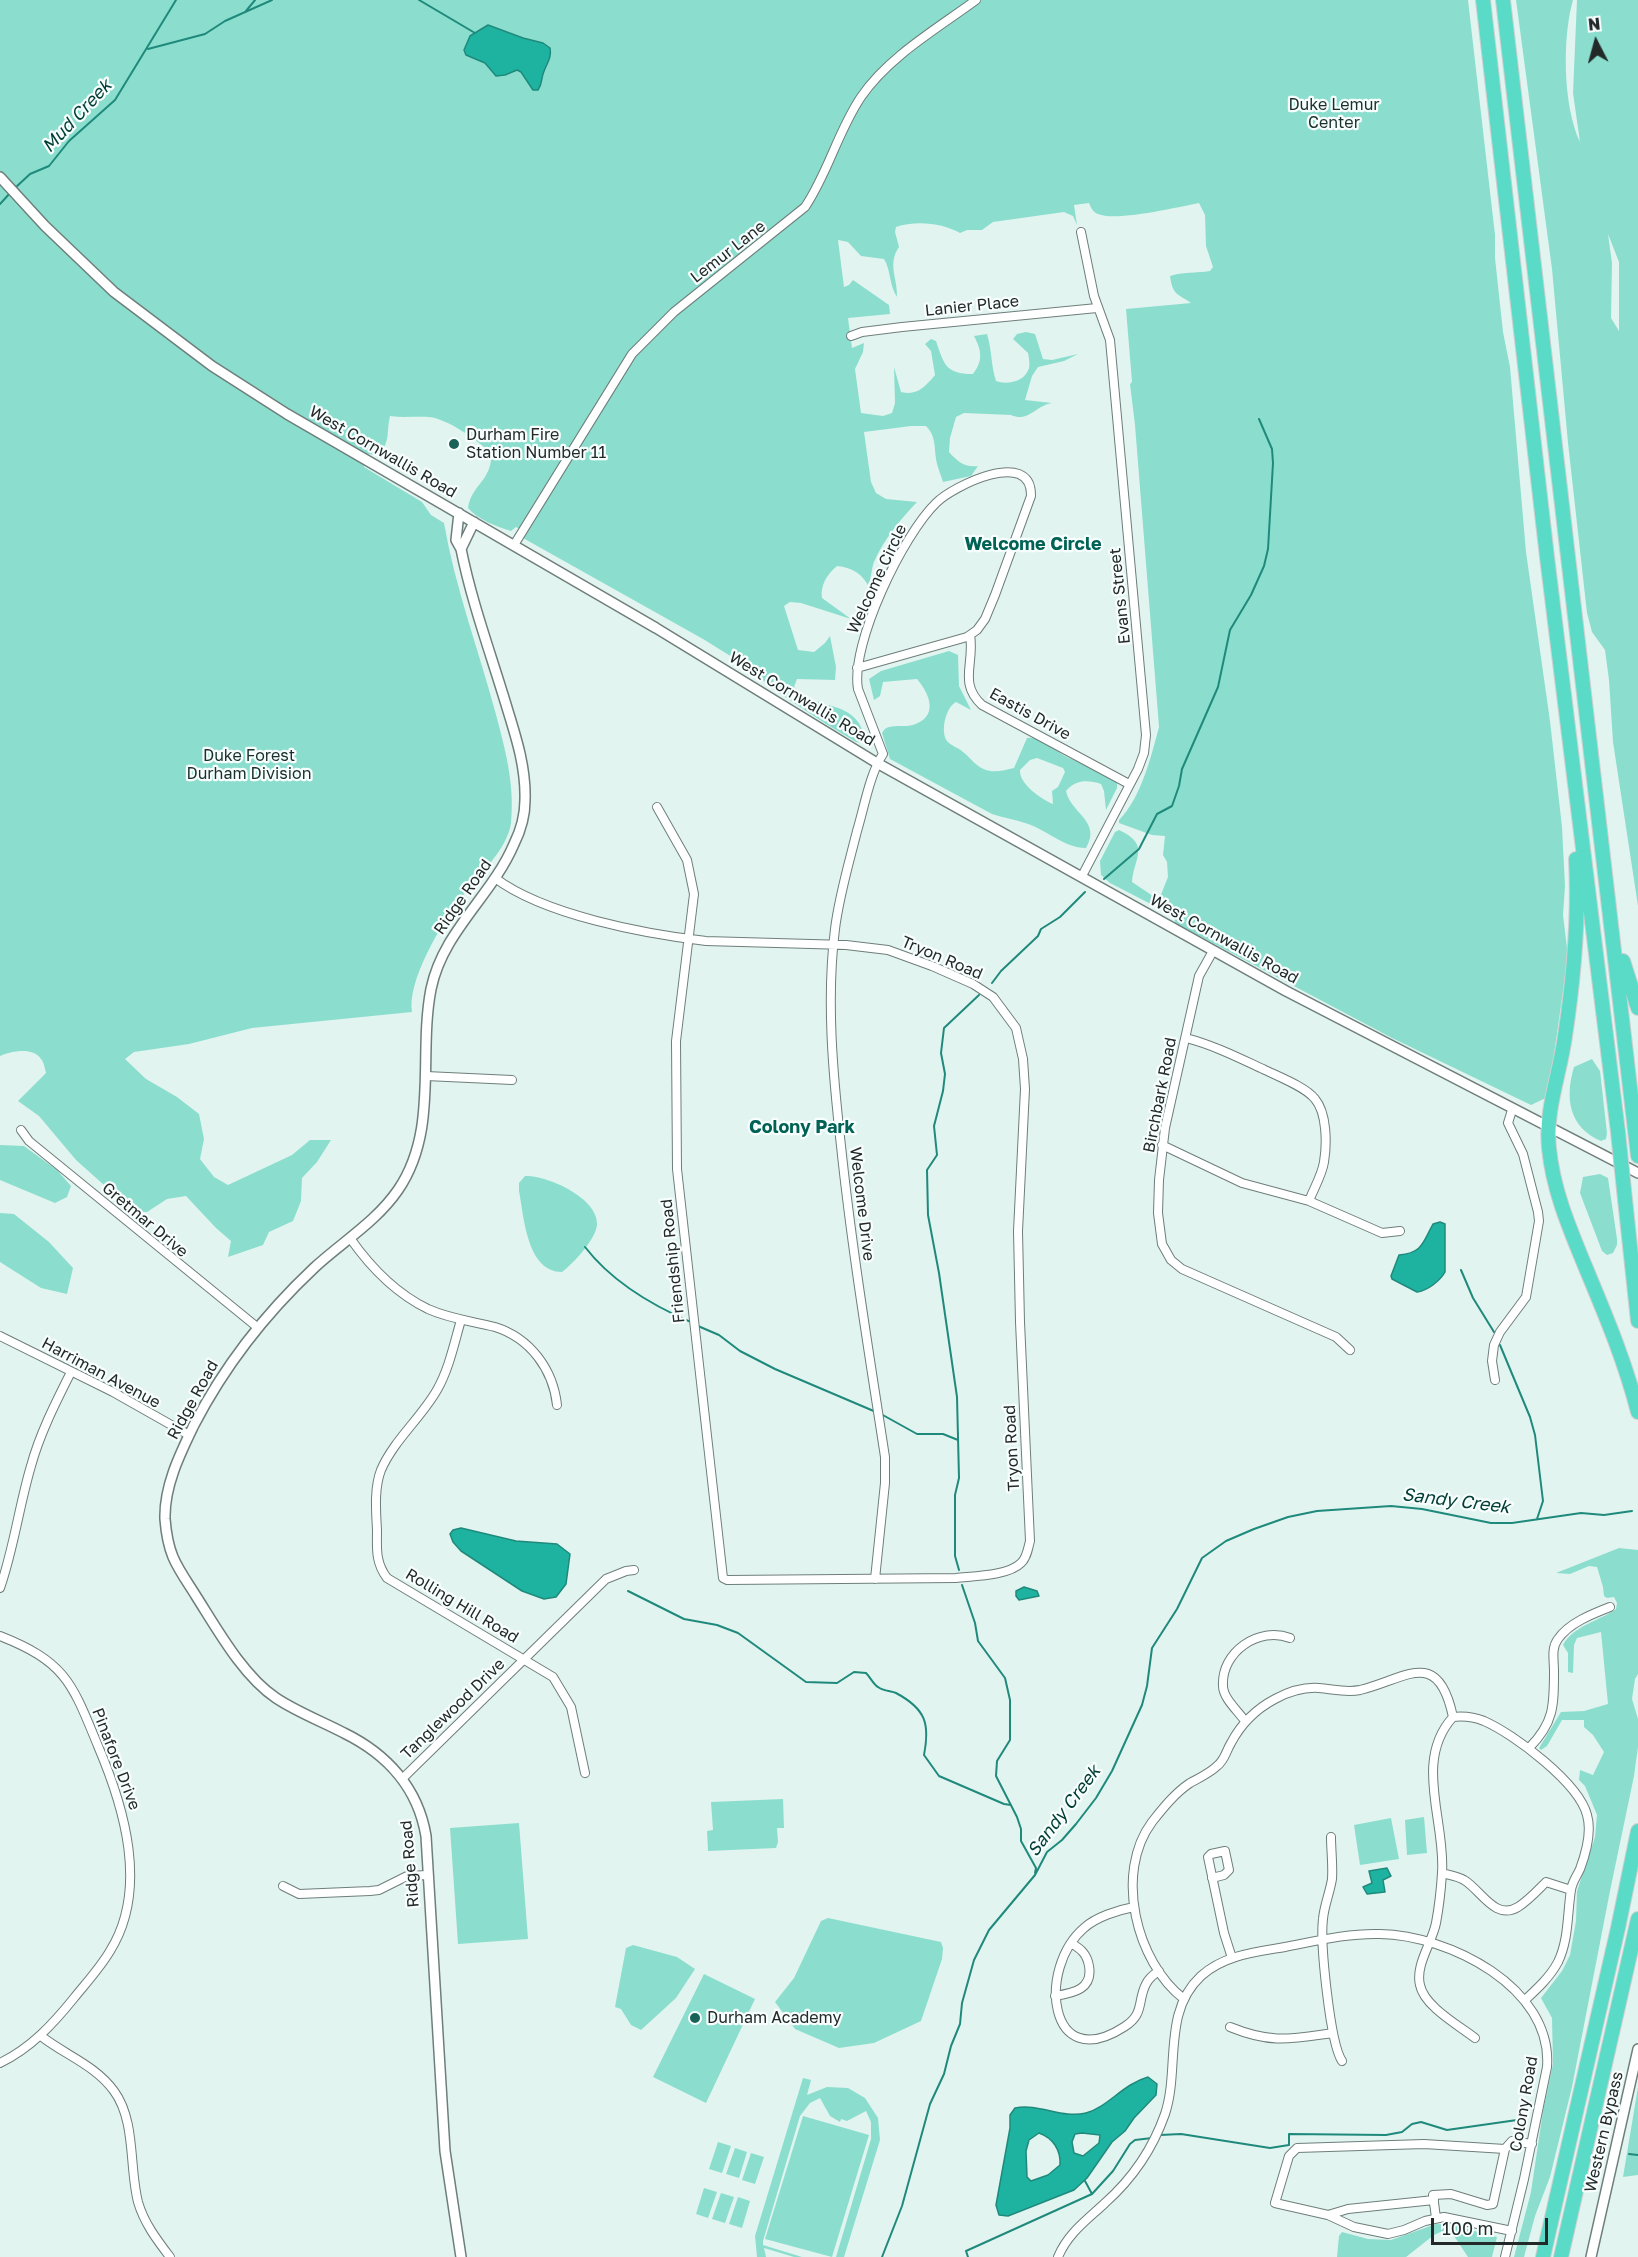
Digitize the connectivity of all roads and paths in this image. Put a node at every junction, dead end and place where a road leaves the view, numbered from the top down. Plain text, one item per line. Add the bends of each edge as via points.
1 (976, 0) edge
2 (1483, 0) edge
3 (1503, 0) edge
4 (2, 180) edge
5 (1081, 232) dead end
6 (1097, 308) junction
7 (851, 336) dead end
8 (459, 513) junction
9 (474, 522) junction
10 (514, 545) junction
11 (461, 549) junction
12 (970, 635) junction
13 (857, 668) junction
14 (1570, 739) junction
15 (878, 763) junction
16 (1130, 784) junction
17 (657, 807) dead end
18 (1082, 876) junction
19 (495, 878) junction
20 (1612, 932) junction
21 (689, 939) junction
22 (834, 945) junction
23 (1213, 951) junction
24 (1638, 1008) edge
25 (1186, 1038) junction
26 (426, 1076) junction
27 (512, 1080) dead end
28 (1512, 1110) junction
29 (1548, 1128) junction
30 (21, 1130) dead end
31 (1162, 1145) junction
32 (1638, 1156) edge
33 (1638, 1173) edge
34 (1310, 1201) junction
35 (1400, 1231) dead end
36 (350, 1238) junction
37 (461, 1320) junction
38 (1638, 1321) edge
39 (257, 1327) junction
40 (0, 1336) edge
41 (1350, 1350) dead end
42 (71, 1372) junction
43 (1495, 1380) dead end
44 (557, 1405) dead end
45 (1638, 1412) edge
46 (189, 1435) junction
47 (634, 1570) dead end
48 (875, 1579) junction
49 (0, 1588) edge
50 (1610, 1607) dead end
51 (0, 1635) edge
52 (1290, 1638) dead end
53 (524, 1658) junction
54 (1453, 1716) junction
55 (1245, 1721) junction
56 (1529, 1748) junction
57 (585, 1773) dead end
58 (402, 1779) junction
59 (1638, 1831) edge
60 (1331, 1837) dead end
61 (1442, 1873) junction
62 (428, 1875) junction
63 (1212, 1878) dead end
64 (283, 1886) dead end
65 (1571, 1890) junction
66 (1134, 1907) junction
67 (1638, 1918) edge
68 (1322, 1940) junction
69 (1430, 1941) junction
70 (1071, 1944) junction
71 (1232, 1958) junction
72 (1159, 1971) junction
73 (1054, 1996) junction
74 (1184, 1999) junction
75 (1525, 2000) junction
76 (1230, 2027) dead end
77 (1333, 2033) junction
78 (41, 2036) junction
79 (1475, 2038) dead end
80 (1638, 2049) edge
81 (1342, 2061) dead end
82 (0, 2063) edge
83 (1532, 2144) junction
84 (1506, 2149) junction
85 (1434, 2200) junction
86 (1328, 2215) junction
87 (1436, 2218) junction
88 (1512, 2231) junction
89 (170, 2257) edge
90 (461, 2257) edge
91 (1058, 2257) edge
92 (1505, 2257) edge
93 (1543, 2257) edge
94 (1561, 2257) edge
95 (1591, 2257) edge

1 - 10 street, Lemur Lane via 874,80 860,99 805,207 674,312 632,354
2 - 14 highway
3 - 20 highway
4 - 8 street, West Cornwallis Road via 114,292 203,360 287,414
5 - 6 street, Evans Street
6 - 7 street, Lanier Place via 902,327
6 - 16 street, Evans Street via 1110,340 1146,728 1144,753
8 - 9 street, West Cornwallis Road
8 - 11 street, Ridge Road via 456,540
9 - 10 street, West Cornwallis Road
9 - 11 street
10 - 15 street, West Cornwallis Road
11 - 19 street, Ridge Road via 518,746 524,780 522,826
12 - 13 street
12 - 13 street, Welcome Circle via 981,625 995,595 1031,496 1028,480 1014,471 953,490 917,524 887,582 860,648
12 - 16 street, Eastis Drive via 968,681 972,696
13 - 15 street, Welcome Circle via 858,689 883,754
14 - 29 highway via 1576,936 1565,1038
14 - 38 highway, bridge
15 - 18 street, West Cornwallis Road
15 - 22 street, Welcome Drive via 841,896
16 - 18 street, Evans Street
17 - 21 street, Friendship Road via 690,869 694,894
18 - 23 street, West Cornwallis Road
19 - 21 street, Tryon Road via 522,894 575,914
19 - 26 street, Ridge Road via 453,934 438,965 428,1012
20 - 24 highway
20 - 32 highway
21 - 22 street, Tryon Road
21 - 48 street, Friendship Road via 676,1041 677,1169 723,1578
22 - 48 street, Welcome Drive via 834,1086 850,1230 885,1457
22 - 48 street, Tryon Road via 888,950 989,994 1000,1004 1018,1034 1025,1089 1019,1192 1020,1323 1030,1541 1024,1561 1014,1568 976,1576
23 - 25 street, Birchbark Road via 1199,976
23 - 28 street, West Cornwallis Road
25 - 31 street, Birchbark Road
25 - 34 street via 1226,1052 1314,1097 1321,1108 1325,1151
26 - 27 street
26 - 36 street, Ridge Road via 422,1129 411,1166 386,1205
28 - 29 street, West Cornwallis Road
28 - 43 street via 1508,1123 1523,1154 1539,1221 1526,1297 1494,1345
29 - 33 street, West Cornwallis Road
29 - 45 highway via 1551,1168 1559,1198 1617,1344
30 - 39 street, Gretmar Drive via 29,1141
31 - 34 street via 1242,1183
31 - 41 street, Birchbark Road via 1160,1233 1171,1260 1200,1278 1336,1337
34 - 35 street via 1382,1233
36 - 37 street via 391,1286 427,1308
36 - 39 street, Ridge Road via 298,1283
37 - 44 street via 495,1327 525,1343 539,1356 551,1377
37 - 53 street, Rolling Hill Road via 437,1390 381,1472 377,1492 377,1558 387,1578
39 - 46 street, Ridge Road via 221,1377
40 - 42 street, Harriman Avenue
42 - 46 street, Harriman Avenue
42 - 49 street via 31,1464
46 - 58 street, Ridge Road via 174,1472 165,1513 170,1549 182,1575 265,1690 370,1748
47 - 53 street, Tanglewood Drive via 606,1579
50 - 56 street via 1559,1637 1554,1650 1550,1719
51 - 78 street, Pinafore Drive via 50,1661 69,1683 92,1730 127,1830 129,1886 122,1928 111,1951
52 - 55 street via 1264,1635 1245,1643 1233,1657 1222,1685
53 - 57 street, Rolling Hill Road via 553,1677 567,1698
53 - 58 street, Tanglewood Drive
54 - 55 street via 1444,1687 1431,1676 1417,1672 1356,1691 1313,1688 1292,1692 1260,1708
54 - 56 street via 1482,1720
54 - 61 street via 1442,1735 1433,1771
55 - 66 street via 1218,1766 1180,1791 1147,1831 1135,1868
56 - 65 street via 1576,1791 1587,1812 1589,1833
58 - 62 street, Ridge Road via 421,1813
59 - 93 highway
60 - 68 street via 1332,1880 1322,1921
61 - 65 street via 1462,1878 1494,1907 1504,1911 1519,1907 1546,1882
61 - 69 street
62 - 64 street via 407,1876 370,1891 299,1894
62 - 90 street, Ridge Road via 445,2151
63 - 71 street
65 - 75 street via 1567,1934 1557,1963
66 - 70 street via 1089,1925
66 - 72 street via 1140,1937
67 - 94 highway
68 - 69 street, Colony Road via 1379,1934
68 - 71 street, Colony Road
68 - 77 street
69 - 75 street, Colony Road via 1491,1971
69 - 79 street via 1419,1973 1422,1993 1430,2004
70 - 73 street via 1057,1973
70 - 73 street via 1083,1952 1090,1978 1080,1988
71 - 74 street, Colony Road via 1208,1970
72 - 73 street via 1146,1984 1135,2019 1101,2038 1088,2040 1069,2031 1056,2010
72 - 74 street
74 - 91 street, Colony Road via 1176,2022 1167,2104 1153,2141 1130,2178 1078,2226
75 - 83 street, Colony Road via 1540,2023 1548,2061
76 - 77 street via 1271,2040
77 - 81 street
78 - 82 street, Pinafore Drive
78 - 89 street via 84,2064 114,2091 126,2120 141,2212
80 - 95 street, Western Bypass
83 - 84 street via 1512,2141
83 - 88 street, Colony Road
84 - 85 street via 1493,2204 1451,2194 1433,2195
84 - 86 street via 1424,2144 1297,2148 1289,2156 1275,2203
85 - 86 street via 1348,2209
85 - 87 street
86 - 87 street via 1354,2228 1389,2234
87 - 88 street
88 - 92 street, Colony Road

